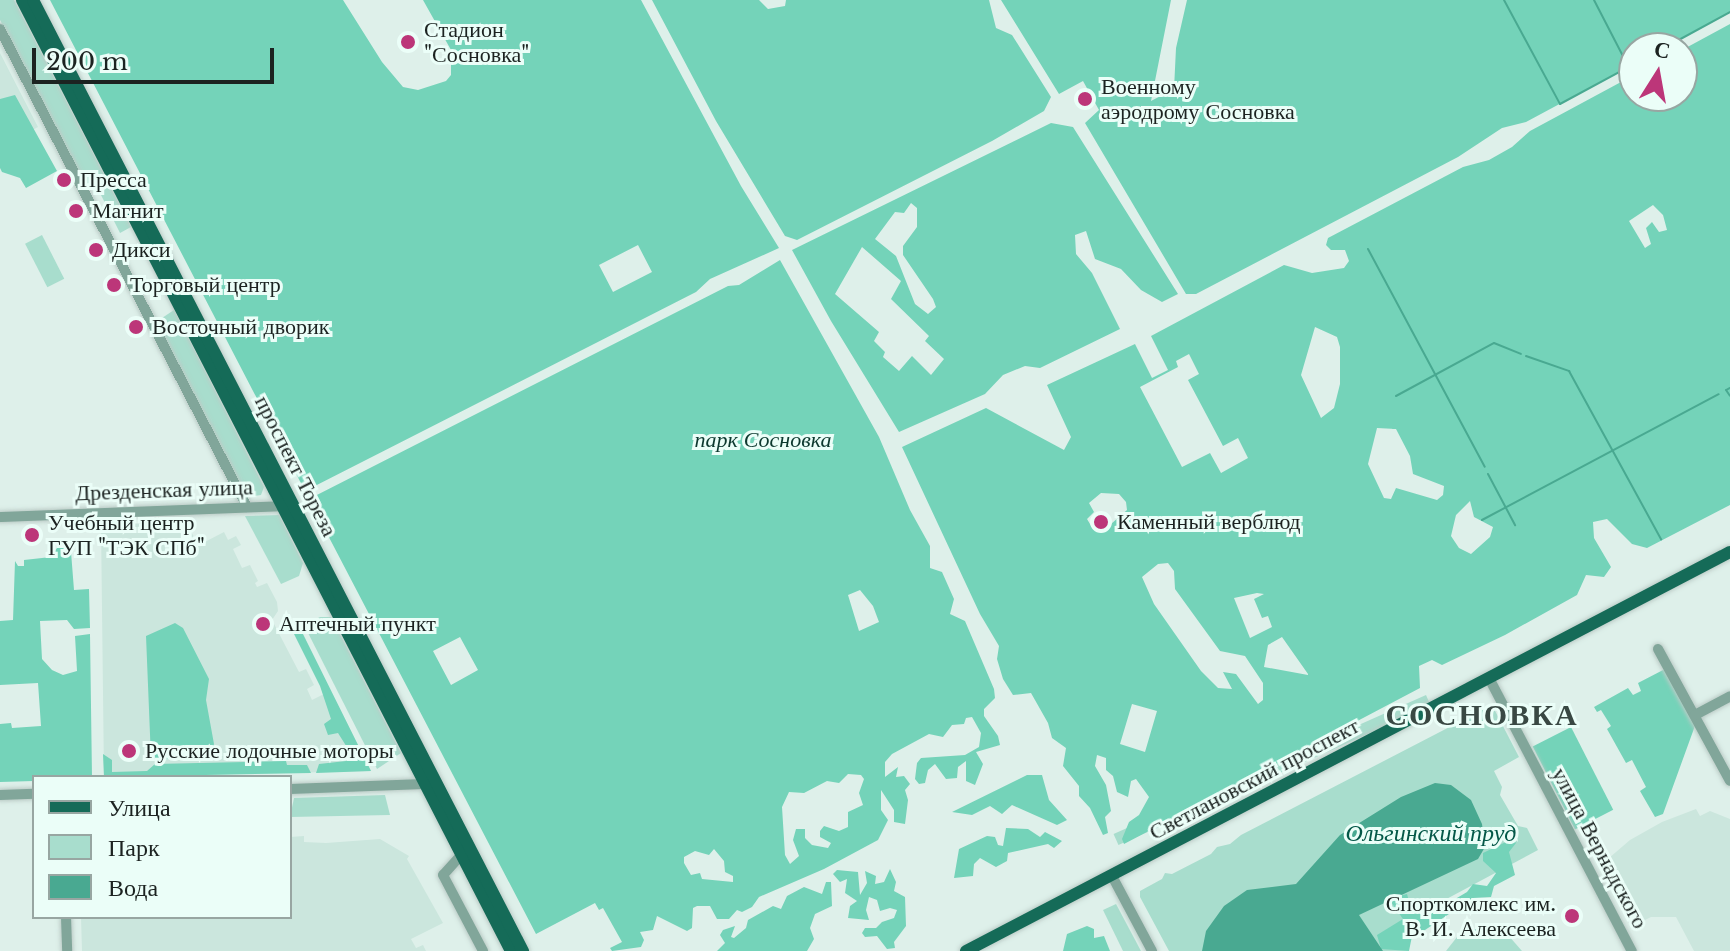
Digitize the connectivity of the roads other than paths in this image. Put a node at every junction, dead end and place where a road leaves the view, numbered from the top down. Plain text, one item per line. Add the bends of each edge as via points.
1 (22, 0) edge
2 (33, 0) edge
3 (0, 29) edge
4 (282, 506) junction
5 (247, 507) junction
6 (0, 517) edge
7 (1730, 552) edge
8 (1730, 561) edge
9 (1658, 649) dead end
10 (1491, 682) junction
11 (1730, 696) edge
12 (1695, 715) junction
13 (429, 781) junction
14 (1730, 781) edge
15 (292, 789) edge
16 (32, 794) edge
17 (0, 795) edge
18 (462, 854) junction
19 (1114, 879) junction
20 (66, 919) edge
21 (67, 951) edge
22 (483, 951) edge
23 (511, 951) edge
24 (523, 951) edge
25 (966, 951) edge
26 (984, 951) edge
27 (1152, 951) edge
28 (1632, 951) edge

1 - 4 main road, проспект Тореза
2 - 13 main road, проспект Тореза
3 - 5 street
4 - 5 street, Дрезденская улица
4 - 13 main road, проспект Тореза
5 - 6 street, Дрезденская улица
7 - 10 main road, Светлановский проспект
8 - 10 main road, Светлановский проспект
9 - 12 street
10 - 19 main road, Светлановский проспект
10 - 28 street, улица Вернадского
11 - 12 street
12 - 14 street
13 - 15 street
13 - 18 main road, проспект Тореза
13 - 24 main road, проспект Тореза
16 - 17 street
18 - 22 street via 443,875
18 - 23 main road, проспект Тореза
19 - 25 main road, Светлановский проспект
19 - 26 main road, Светлановский проспект
19 - 27 street
20 - 21 street

